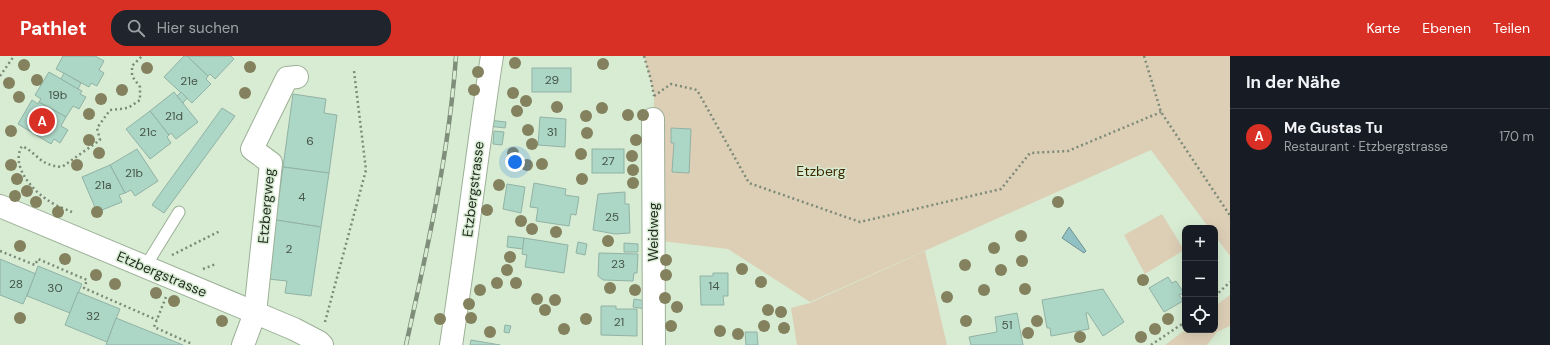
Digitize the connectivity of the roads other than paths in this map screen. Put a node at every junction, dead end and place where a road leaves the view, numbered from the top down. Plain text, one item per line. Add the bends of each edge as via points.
1 (492, 56) edge
2 (297, 77) dead end
3 (653, 119) road end
4 (0, 206) edge
5 (179, 212) dead end
6 (145, 267) junction
7 (255, 314) junction
8 (321, 343) edge
9 (243, 345) edge
10 (451, 345) edge
11 (654, 345) edge

1 - 10 street, Etzbergstrasse
2 - 7 street, Etzbergweg via 288,78 252,149 271,163
3 - 11 street, Weidweg
4 - 6 street, Etzbergstrasse
5 - 6 lane
6 - 7 street, Etzbergstrasse
7 - 8 street, Etzbergstrasse
7 - 9 street, Etzbergweg

